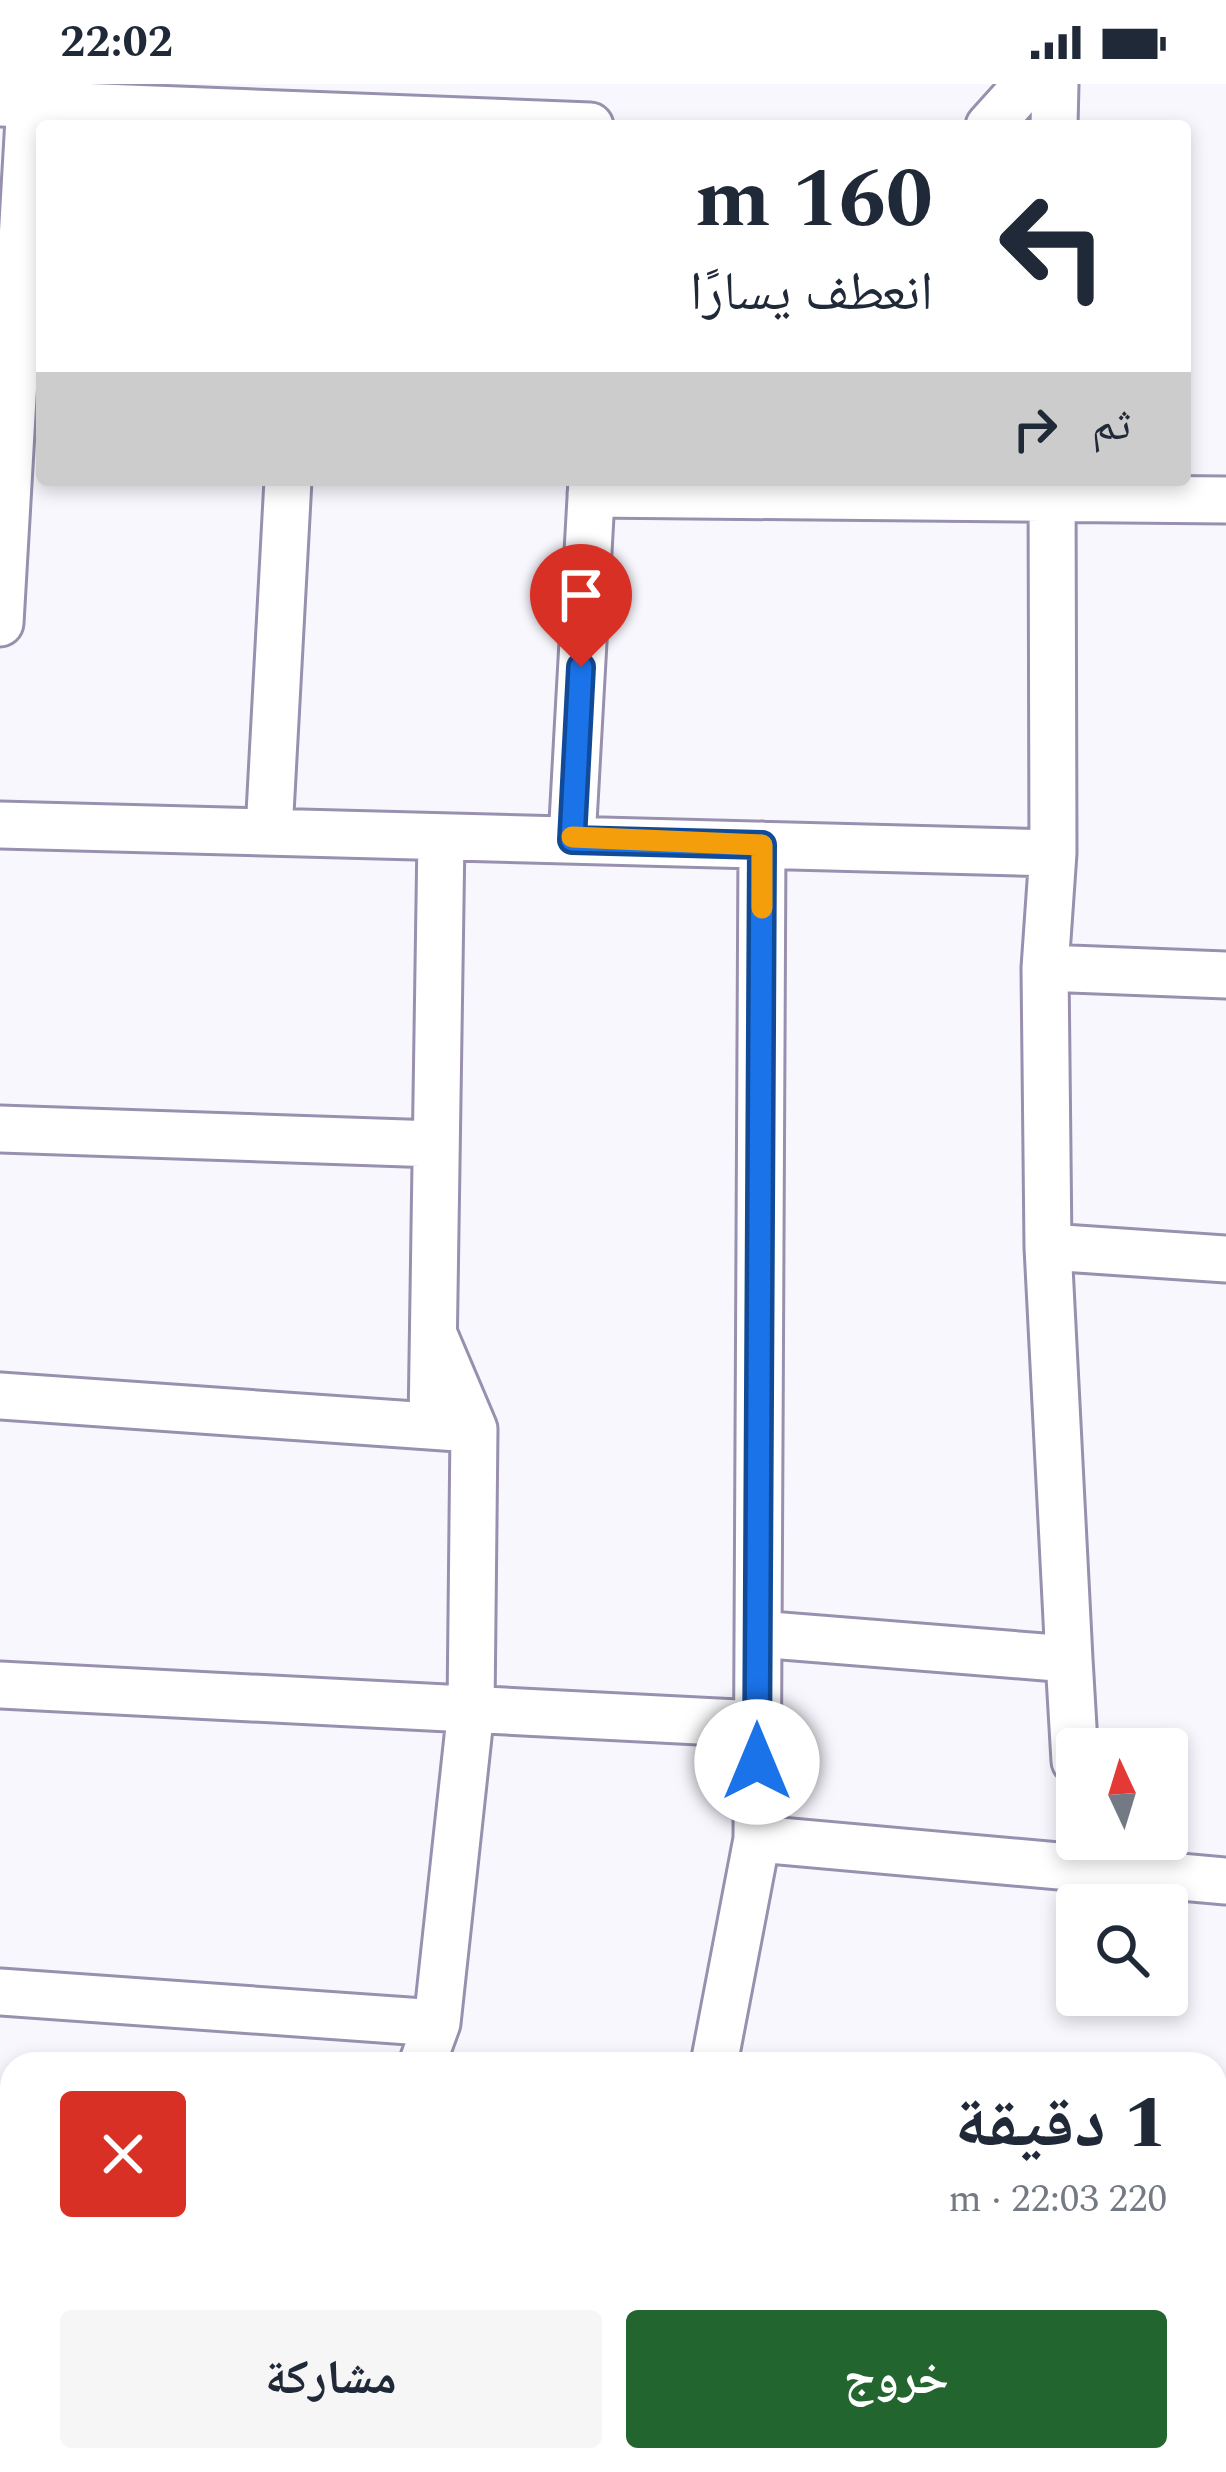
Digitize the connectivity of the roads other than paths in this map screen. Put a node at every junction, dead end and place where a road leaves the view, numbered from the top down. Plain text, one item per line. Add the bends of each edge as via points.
1 (1027, 84) edge
2 (1055, 84) edge
3 (20, 97) edge
4 (307, 108) edge
5 (496, 120) edge
6 (994, 120) edge
7 (1054, 120) edge
8 (287, 486) edge
9 (591, 487) edge
10 (1052, 489) edge
11 (1226, 500) edge
12 (0, 623) edge
13 (0, 825) edge
14 (269, 832) junction
15 (441, 837) junction
16 (572, 840) junction
17 (762, 845) junction
18 (1053, 853) junction
19 (1045, 968) junction
20 (1226, 975) edge
21 (0, 1129) edge
22 (435, 1144) junction
23 (1048, 1247) junction
24 (1226, 1259) edge
25 (0, 1396) edge
26 (453, 1427) junction
27 (758, 1634) junction
28 (1069, 1659) junction
29 (0, 1685) edge
30 (471, 1709) junction
31 (758, 1724) junction
32 (1073, 1728) edge
33 (757, 1840) junction
34 (1226, 1881) edge
35 (0, 1992) edge
36 (429, 2044) edge
37 (716, 2052) edge

1 - 6 street
2 - 7 street
3 - 4 street
3 - 12 street
4 - 5 street
8 - 14 street
9 - 10 street
9 - 16 street
10 - 11 street
10 - 18 street
13 - 14 street
14 - 15 street
15 - 16 street
15 - 22 street
16 - 17 street
17 - 18 street
17 - 27 street
18 - 19 street
19 - 20 street
19 - 23 street
21 - 22 street
22 - 26 street via 435,1337
23 - 24 street
23 - 28 street
25 - 26 street
26 - 30 street
27 - 28 street
27 - 31 street
28 - 32 street
29 - 30 street
30 - 31 street
30 - 36 street
31 - 33 street
33 - 34 street
33 - 37 street
35 - 36 street

